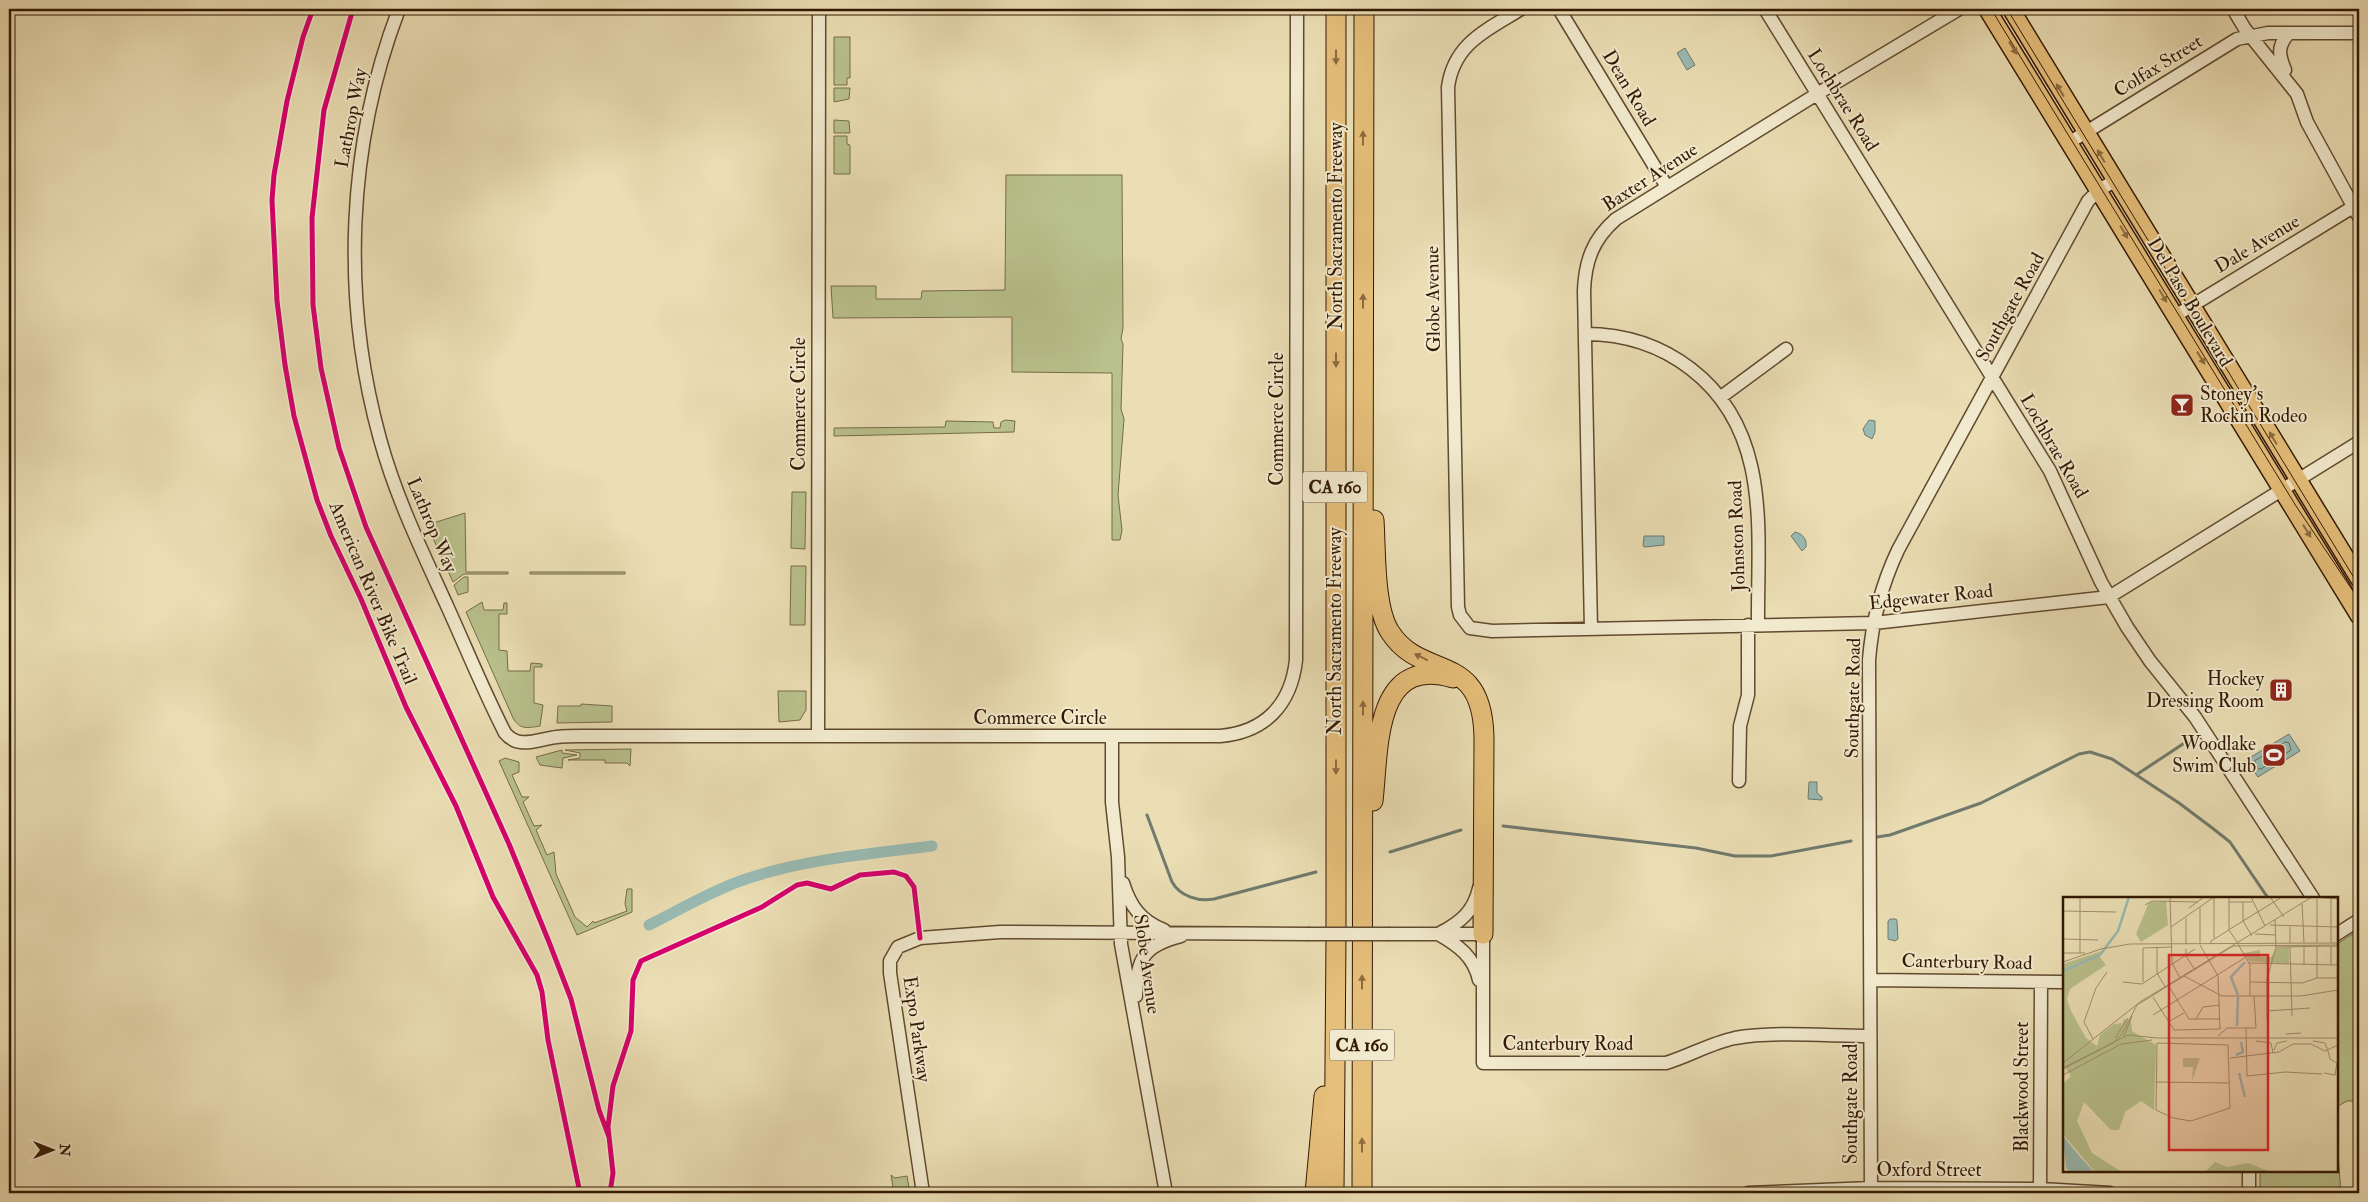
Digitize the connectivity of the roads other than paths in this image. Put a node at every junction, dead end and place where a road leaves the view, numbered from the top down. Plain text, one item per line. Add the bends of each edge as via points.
1 (399, 9) edge
2 (819, 9) edge
3 (1297, 9) edge
4 (1336, 9) edge
5 (1364, 9) edge
6 (1521, 9) edge
7 (1559, 9) edge
8 (1765, 9) edge
9 (1959, 9) edge
10 (1987, 9) edge
11 (2010, 9) edge
12 (2233, 9) edge
13 (2359, 33) edge
14 (2288, 34) junction
15 (2251, 36) junction
16 (2292, 86) junction
17 (1817, 94) junction
18 (2086, 132) junction
19 (2070, 142) junction
20 (2116, 180) junction
21 (1668, 187) junction
22 (2099, 190) junction
23 (2357, 210) edge
24 (2192, 305) junction
25 (2175, 316) junction
26 (1585, 334) junction
27 (1786, 348) dead end
28 (1363, 350) junction
29 (1993, 378) junction
30 (1721, 397) junction
31 (2359, 442) edge
32 (2298, 480) junction
33 (2282, 490) junction
34 (2359, 579) edge
35 (2109, 597) junction
36 (2359, 616) edge
37 (1464, 623) joint
38 (1874, 623) junction
39 (1753, 625) junction
40 (1591, 629) junction
41 (1464, 681) junction
42 (818, 736) junction
43 (1112, 737) junction
44 (1739, 781) dead end
45 (1118, 865) junction
46 (1484, 871) junction
47 (1363, 897) junction
48 (2312, 897) edge
49 (2359, 920) edge
50 (1168, 931) junction
51 (1121, 932) junction
52 (1198, 933) junction
53 (2338, 933) edge
54 (1438, 934) junction
55 (1483, 934) junction
56 (1336, 966) junction
57 (1870, 980) junction
58 (2041, 982) junction
59 (2063, 982) edge
60 (1483, 998) junction
61 (1134, 1013) junction
62 (1870, 1036) junction
63 (2249, 1172) edge
64 (1871, 1191) edge
65 (2040, 1191) edge
66 (923, 1193) edge
67 (1166, 1193) edge
68 (1314, 1193) edge
69 (1334, 1193) edge
70 (1362, 1193) edge
71 (1748, 1193) edge
72 (2110, 1193) edge
73 (2250, 1193) edge

1 - 42 street, Lathrop Way via 371,104 358,188 355,272 362,356 380,439 394,485 505,733 510,739 524,743 569,736
2 - 42 street, Commerce Circle
3 - 43 street, Commerce Circle via 1294,674 1290,690 1273,715 1243,732 1213,736
4 -> 56 highway, North Sacramento Freeway / CA 160
28 -> 5 highway, North Sacramento Freeway / CA 160
6 - 37 street, Globe Avenue via 1462,49 1452,67 1448,87 1458,606
7 - 21 street, Dean Road
8 - 17 street, Lochbrae Road
9 - 17 street, Baxter Avenue
10 -> 19 main road, Del Paso Boulevard
18 -> 11 main road, Del Paso Boulevard
12 - 15 street
13 - 14 street, Colfax Street
14 - 15 street, Colfax Street
14 - 16 street via 2278,55
15 - 16 street
15 - 18 street, Colfax Street via 2228,44
16 - 23 street via 2307,122
17 - 21 street, Baxter Avenue
17 - 29 street, Lochbrae Road
18 - 19 street, Colfax Street
20 -> 18 main road, Del Paso Boulevard
19 - 22 main road, Del Paso Boulevard
20 - 22 street, Southgate Road
20 - 24 main road, Del Paso Boulevard
21 - 26 street, Baxter Avenue via 1616,219 1594,243 1584,276
22 -> 25 main road, Del Paso Boulevard
22 - 29 street, Southgate Road via 2088,202
23 - 24 street, Dale Avenue
24 - 25 street, Dale Avenue
32 -> 24 main road, Del Paso Boulevard
25 -> 33 main road, Del Paso Boulevard
26 - 30 street, Johnston Road via 1631,339 1658,349 1682,362
26 - 40 street, Baxter Avenue
27 - 30 street
41 -> 28 highway via 1448,669 1404,648 1390,633 1382,615
47 -> 28 highway, North Sacramento Freeway / CA 160
29 - 35 street, Lochbrae Road via 2063,494
29 - 38 street, Southgate Road via 1898,550 1881,593
30 - 39 street, Johnston Road via 1740,428 1755,475
31 - 32 street, Edgewater Road
32 - 33 street, Edgewater Road
32 - 34 main road, Del Paso Boulevard
33 - 35 street, Edgewater Road
33 -> 36 main road, Del Paso Boulevard
35 - 38 street, Edgewater Road
35 - 48 street, Lochbrae Road via 2150,661 2195,717
37 - 40 street, Edgewater Road via 1470,628 1485,631
38 - 39 street, Edgewater Road
38 - 57 street, Southgate Road via 1870,660
39 - 40 street, Edgewater Road
39 - 44 street, Johnston Road via 1748,695 1740,726
41 - 46 highway via 1478,699 1484,723
41 - 47 highway via 1440,675 1421,676 1403,683 1389,698 1382,719
42 - 43 street, Commerce Circle
43 - 45 street, Slobe Avenue via 1112,802
45 - 50 street via 1135,911 1148,922
45 - 51 street, Slobe Avenue
46 - 54 street via 1470,912
46 - 55 highway
70 -> 47 highway, North Sacramento Freeway / CA 160
49 - 53 street
50 - 51 street
50 - 52 street
51 - 61 street, Slobe Avenue
51 - 66 street, Expo Parkway via 990,932 920,938 898,947 890,961 890,973
52 - 54 street, bridge
52 - 61 street via 1167,940 1150,949 1141,960 1136,978
54 - 55 street
54 - 60 street via 1462,948 1470,959 1478,974
55 - 60 street, Canterbury Road
56 - 68 highway
56 - 69 highway, North Sacramento Freeway / CA 160
57 - 58 street, Canterbury Road
57 - 62 street, Southgate Road
58 - 59 street, Canterbury Road
58 - 65 street, Blackwood Street
60 - 62 street, Canterbury Road via 1483,1063 1666,1063 1716,1044 1749,1036
61 - 67 street, Slobe Avenue
62 - 64 street, Southgate Road
63 - 73 street
64 - 65 street, Oxford Street
64 - 71 street, Oxford Street
65 - 72 street, Oxford Street

